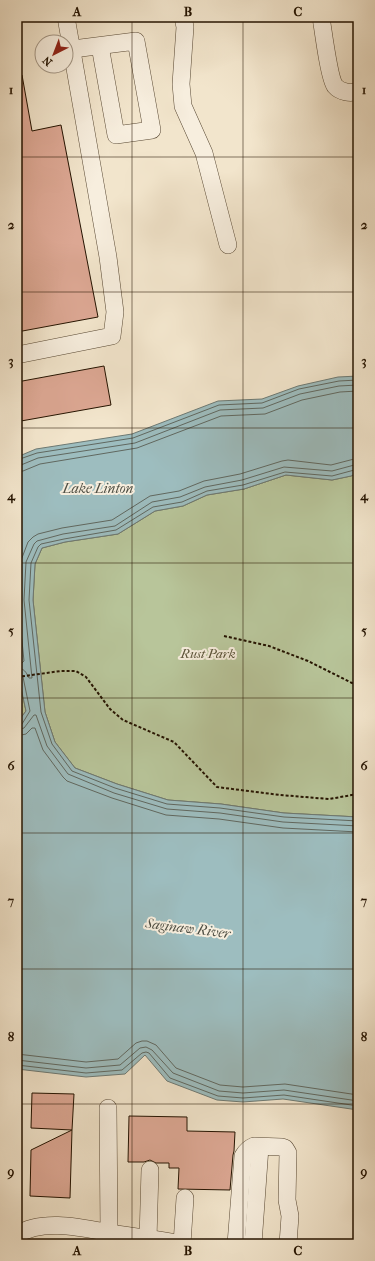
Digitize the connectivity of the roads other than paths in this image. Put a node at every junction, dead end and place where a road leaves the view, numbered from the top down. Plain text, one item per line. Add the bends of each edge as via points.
1 (66, 17) edge
2 (183, 17) edge
3 (321, 17) edge
4 (69, 34) edge
5 (100, 46) junction
6 (74, 49) edge
7 (74, 62) edge
8 (358, 91) edge
9 (228, 245) dead end
10 (17, 355) edge
11 (108, 1108) dead end
12 (260, 1147) junction
13 (150, 1170) dead end
14 (185, 1198) dead end
15 (18, 1231) edge
16 (109, 1232) junction
17 (148, 1239) junction
18 (182, 1244) edge
19 (236, 1244) edge
20 (253, 1244) edge
21 (288, 1244) edge

1 - 4 street
2 - 9 street via 183,106 204,153
3 - 8 street via 335,86 352,93
5 - 5 street via 136,41 152,130 116,135
5 - 6 street
7 - 10 street via 109,264 115,312 112,336
11 - 16 street
12 - 19 street via 250,1148 243,1156
12 - 20 street
12 - 21 street via 282,1146 288,1153
13 - 17 street
14 - 18 street
15 - 16 street via 35,1227 68,1226
16 - 17 street
17 - 18 street

